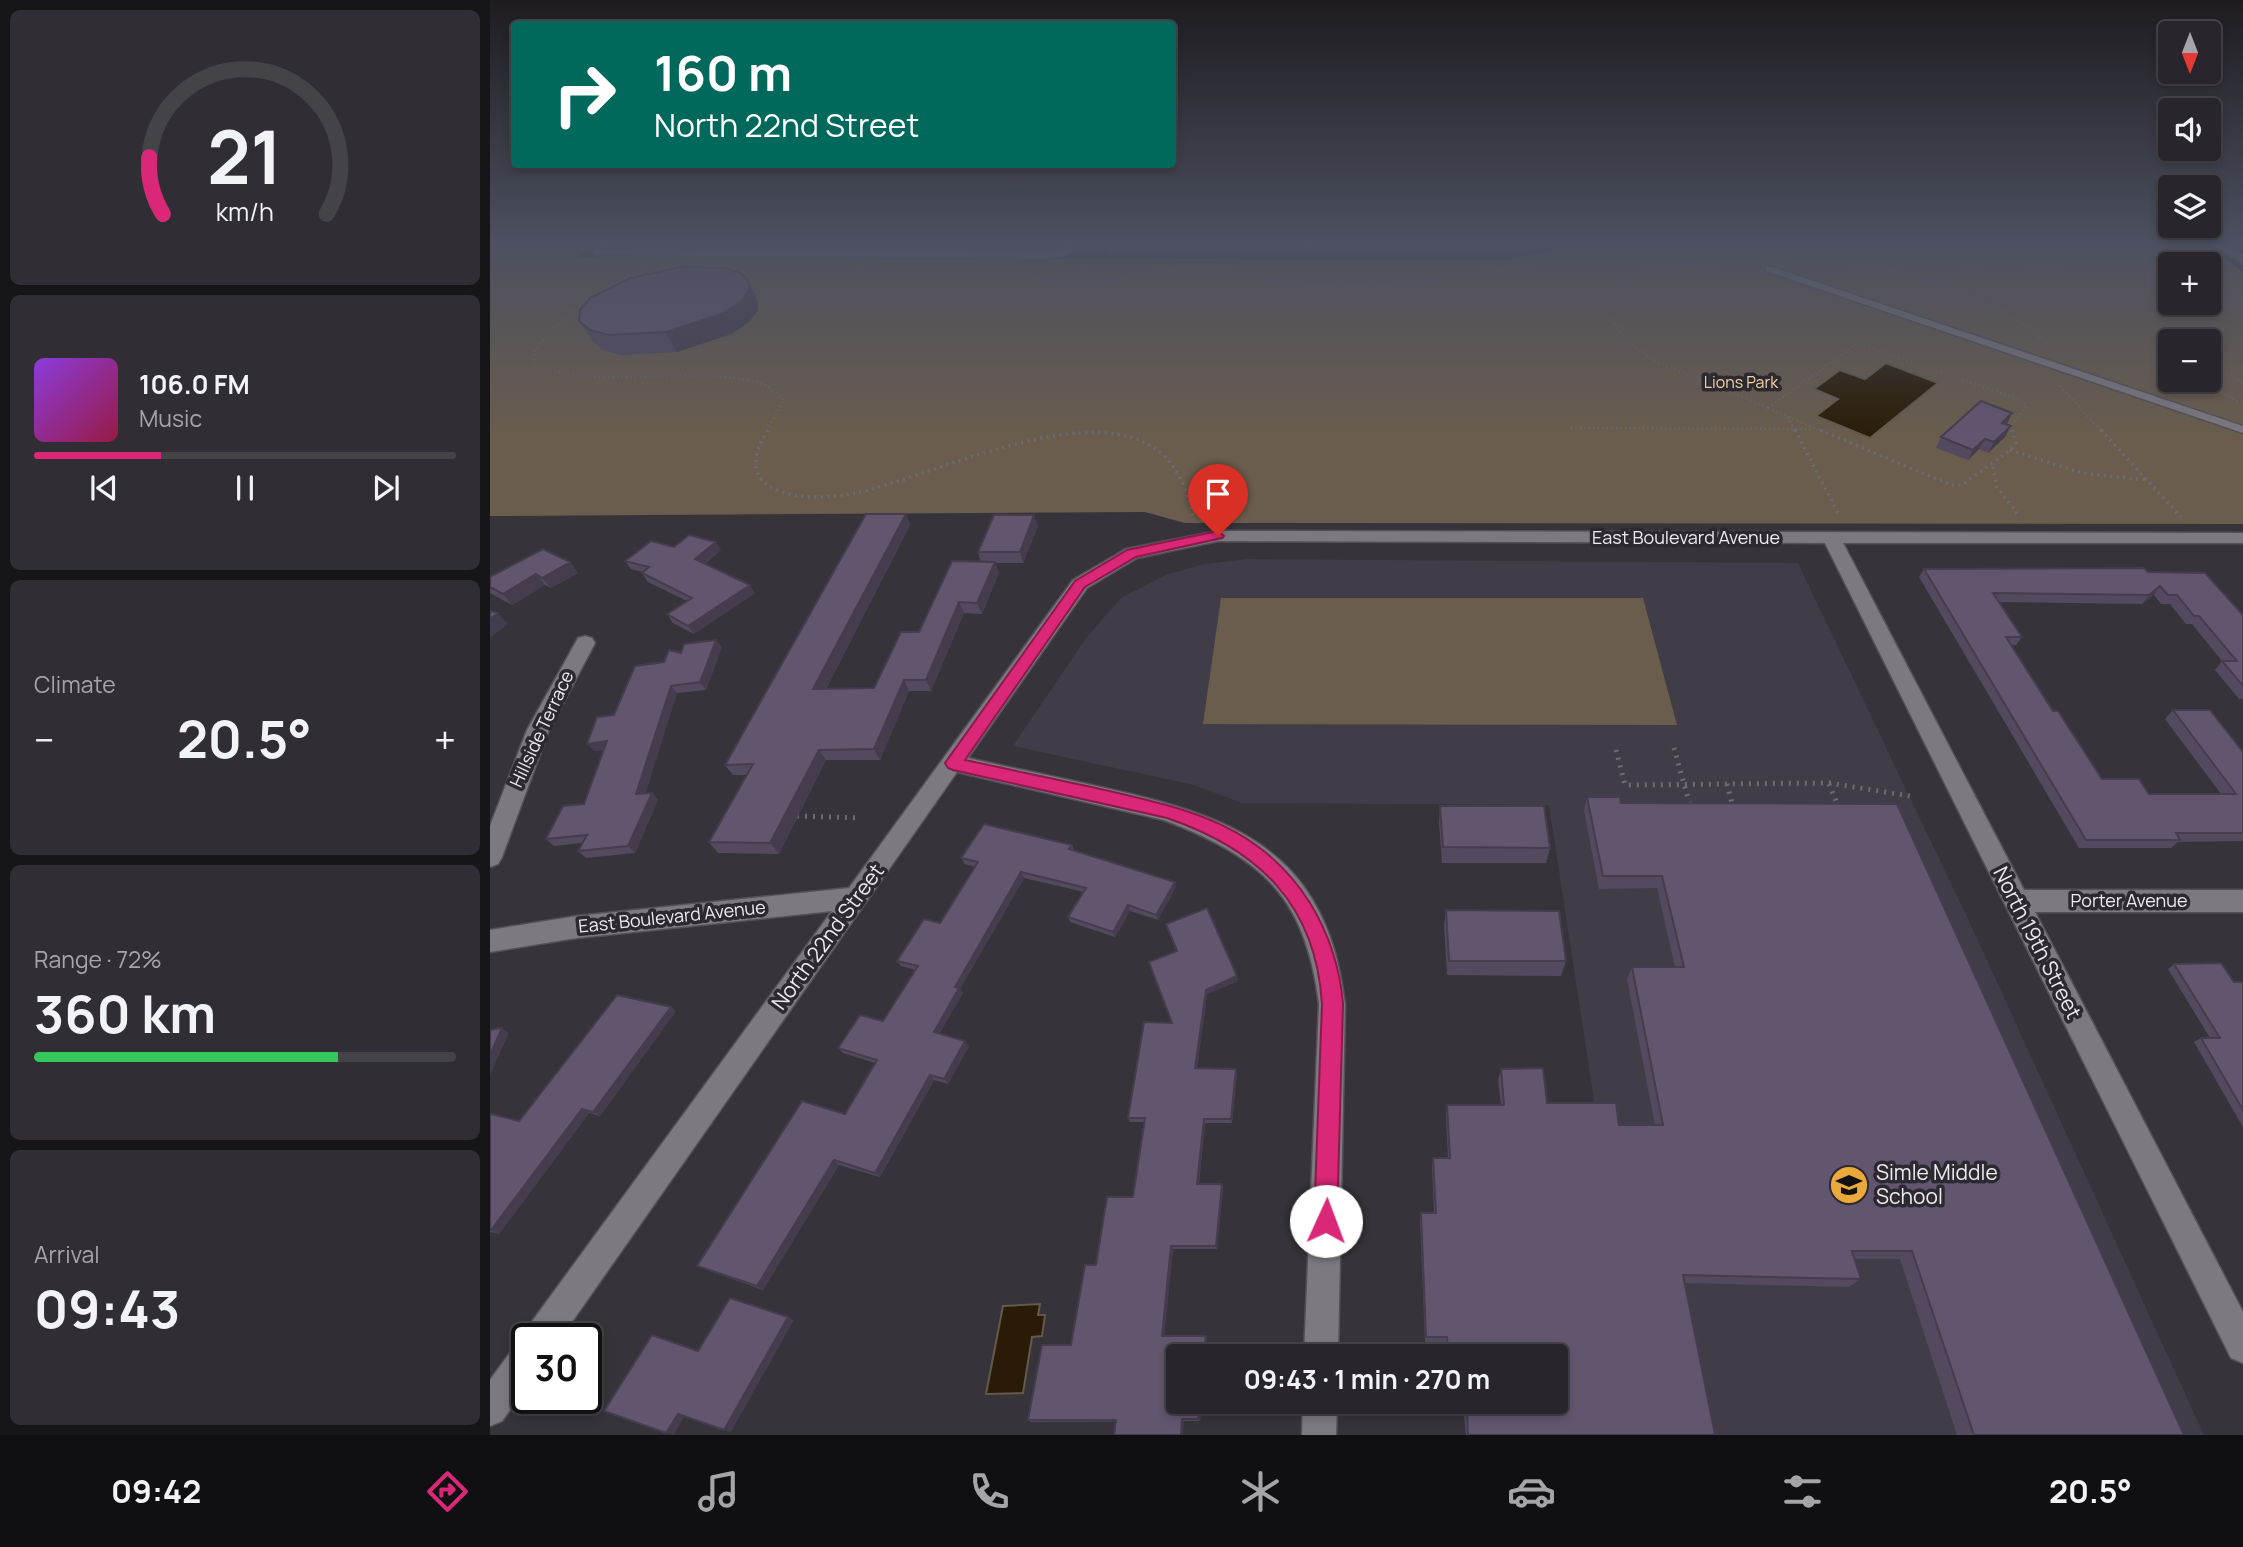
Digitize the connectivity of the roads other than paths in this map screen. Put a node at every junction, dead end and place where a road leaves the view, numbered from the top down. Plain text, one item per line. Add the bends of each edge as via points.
1 (1884, 308) edge
2 (2243, 430) edge
3 (1835, 527) junction
4 (2236, 538) edge
5 (2243, 552) edge
6 (1132, 553) joint
7 (584, 643) dead end
8 (953, 763) junction
9 (490, 857) edge
10 (855, 898) junction
11 (2016, 901) junction
12 (2243, 901) edge
13 (490, 941) edge
14 (551, 1323) edge
15 (1321, 1344) edge
16 (2243, 1346) edge
17 (511, 1380) edge
18 (490, 1409) edge
19 (1320, 1414) edge
20 (1319, 1435) edge

1 - 2 lane
3 - 4 street, East Boulevard Avenue
3 - 6 street, East Boulevard Avenue via 1218,536
3 - 11 street, North 19th Street
4 - 5 street
6 - 8 street, North 22nd Street via 1080,584
7 - 9 street, Hillside Terrace via 538,730
8 - 10 street, North 22nd Street
8 - 15 street via 1199,822 1252,850 1273,867 1302,906 1324,951 1331,980
10 - 13 street, East Boulevard Avenue via 578,927
10 - 14 street, North 22nd Street
11 - 12 street, Porter Avenue
11 - 16 street, North 19th Street
17 - 18 street
19 - 20 street

